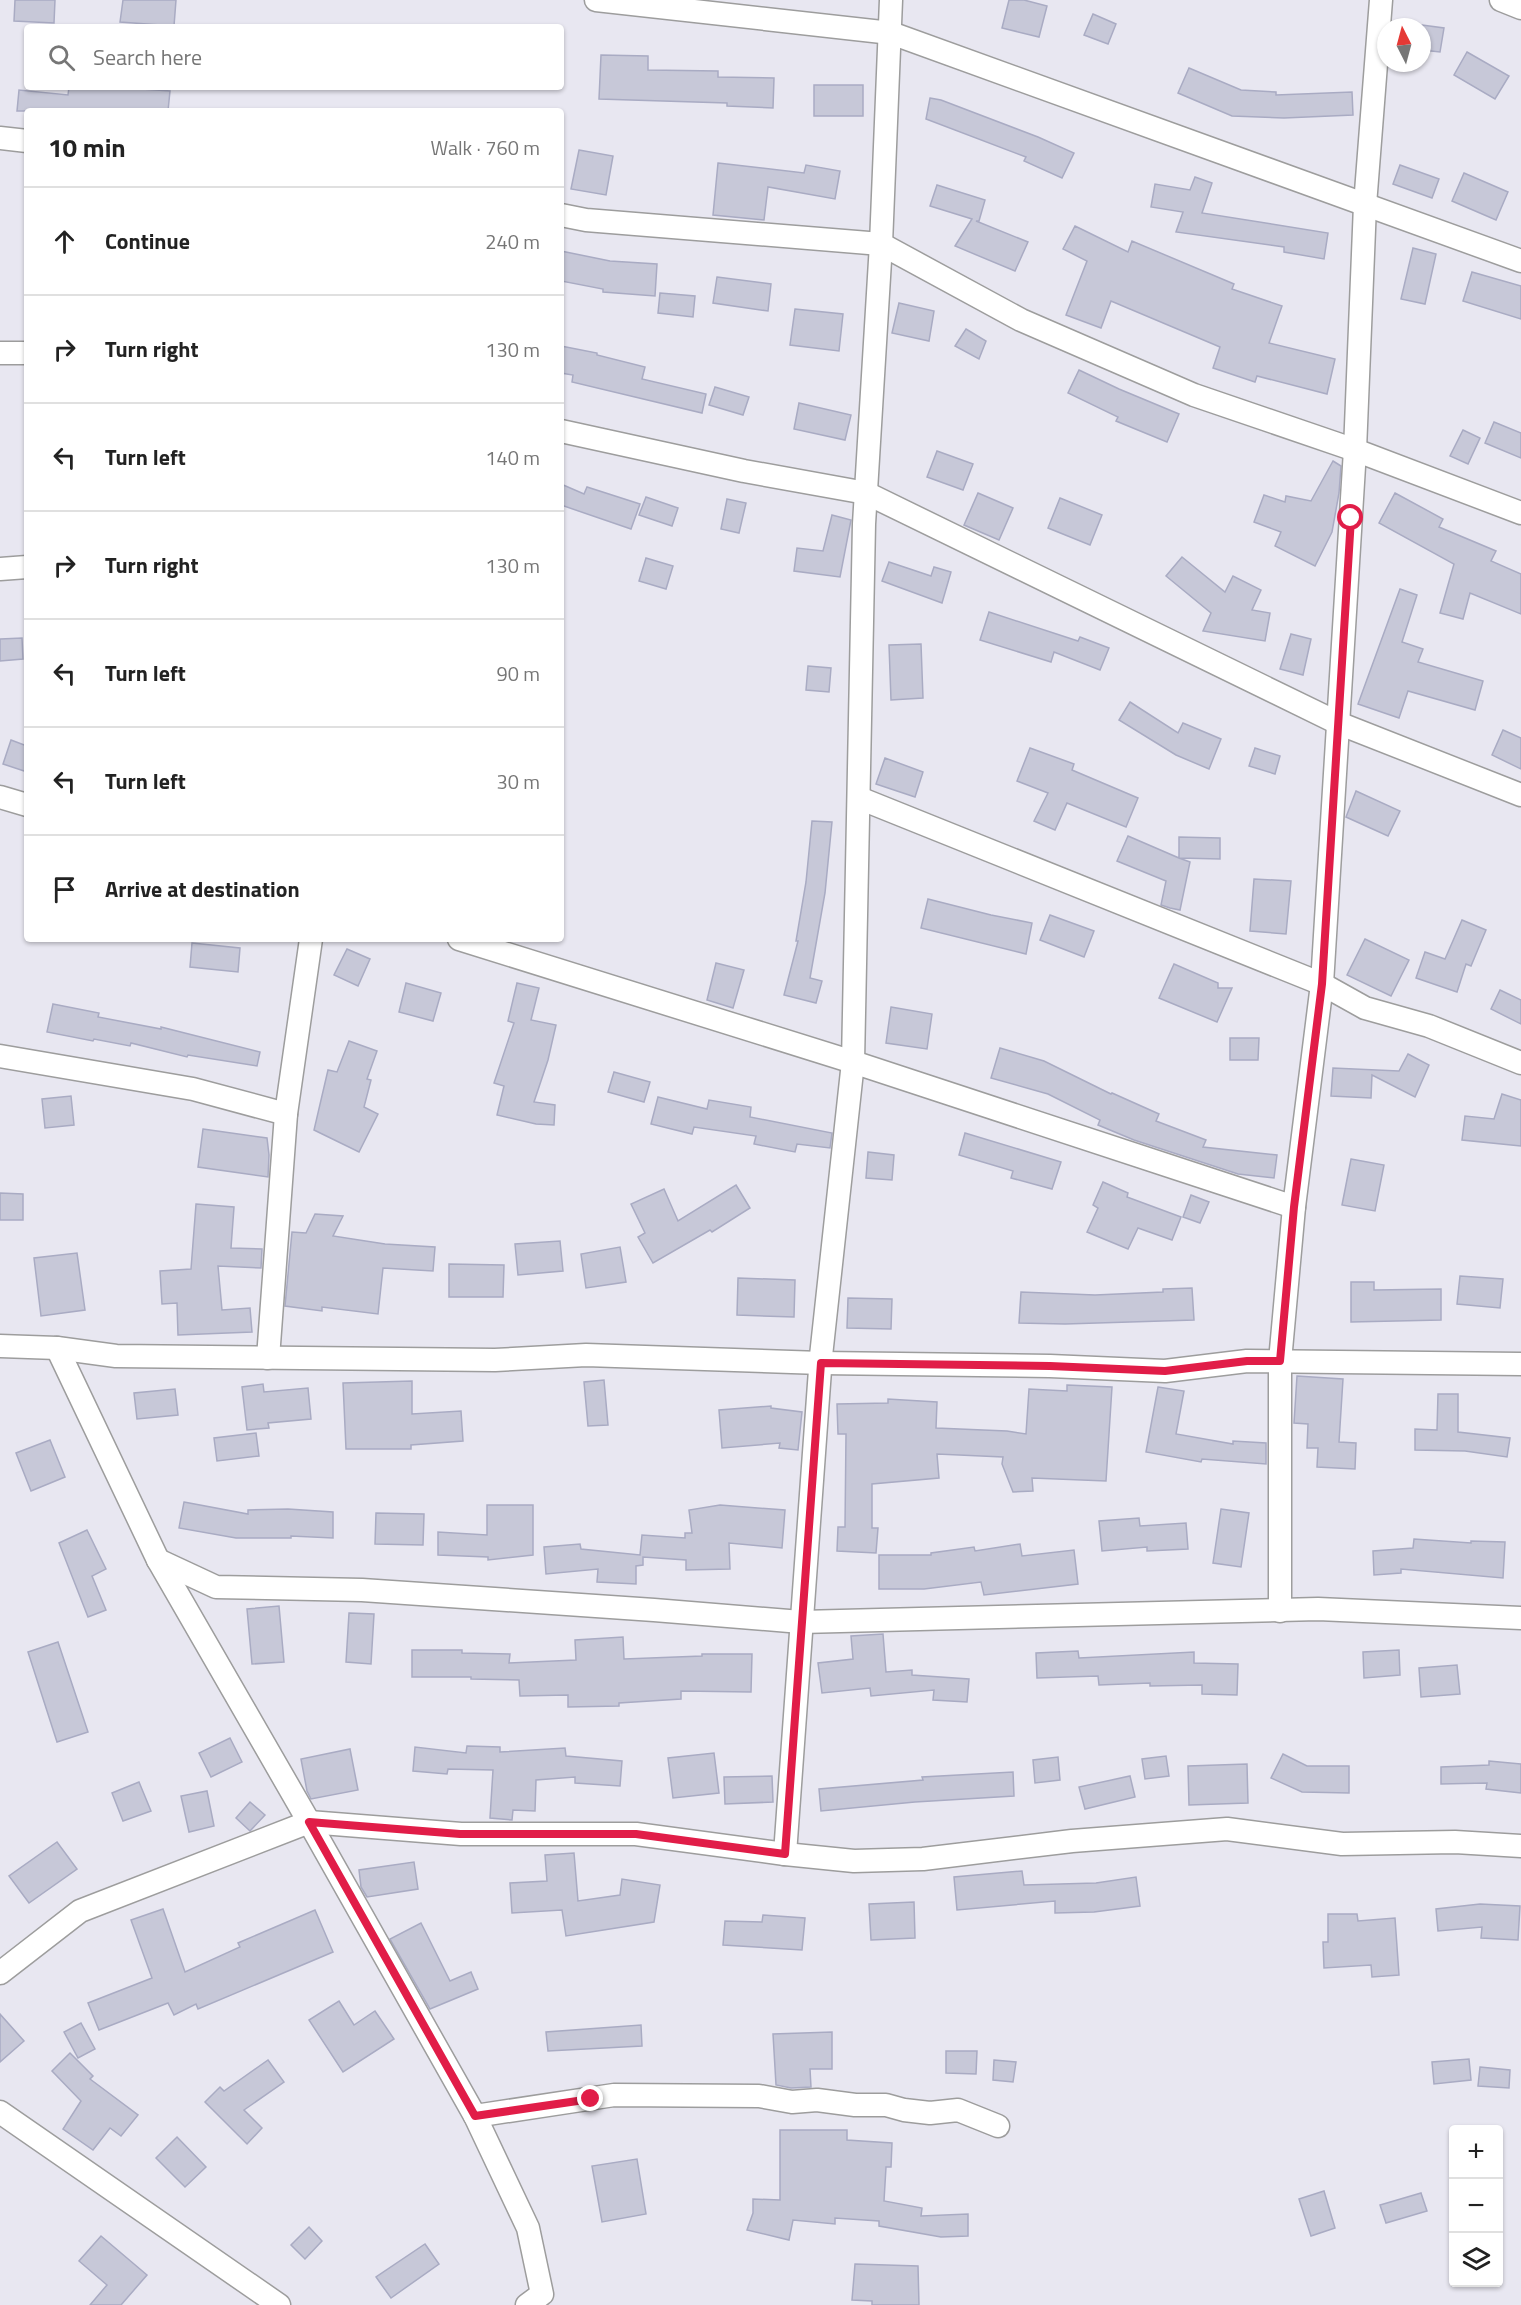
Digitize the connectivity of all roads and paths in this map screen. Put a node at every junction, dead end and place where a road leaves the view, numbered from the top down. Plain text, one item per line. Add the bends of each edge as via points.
1 (596, 0) edge
2 (891, 0) edge
3 (1381, 0) edge
4 (1501, 0) edge
5 (1521, 8) edge
6 (891, 33) junction
7 (0, 138) edge
8 (24, 141) edge
9 (1365, 205) junction
10 (564, 216) edge
11 (881, 244) junction
12 (1521, 261) edge
13 (0, 353) edge
14 (24, 353) edge
15 (564, 432) edge
16 (1355, 450) junction
17 (866, 493) junction
18 (1521, 513) edge
19 (24, 567) edge
20 (0, 569) edge
21 (1338, 723) junction
22 (1521, 795) edge
23 (0, 797) edge
24 (859, 798) junction
25 (24, 804) edge
26 (311, 942) edge
27 (469, 942) edge
28 (1322, 984) junction
29 (0, 1056) edge
30 (853, 1062) junction
31 (1521, 1063) edge
32 (286, 1114) junction
33 (1294, 1207) junction
34 (0, 1346) edge
35 (57, 1348) junction
36 (268, 1358) junction
37 (1280, 1361) junction
38 (821, 1363) junction
39 (1521, 1364) edge
40 (158, 1560) junction
41 (1280, 1611) junction
42 (1521, 1618) edge
43 (801, 1622) junction
44 (309, 1822) junction
45 (1521, 1846) edge
46 (785, 1854) junction
47 (0, 1973) edge
48 (0, 2112) edge
49 (475, 2116) junction
50 (998, 2126) dead end
51 (279, 2305) edge
52 (527, 2305) edge

1 - 6 street
2 - 6 street
3 - 9 street
4 - 5 street
6 - 9 street
6 - 11 street
7 - 8 street
9 - 12 street
9 - 16 street
10 - 11 street
11 - 16 street via 1021,320 1183,391
11 - 17 street
13 - 14 street
15 - 17 street
16 - 18 street
16 - 21 street
17 - 21 street
17 - 24 street
19 - 20 street
21 - 22 street
21 - 28 street
23 - 25 street
24 - 28 street
24 - 30 street
26 - 32 street
27 - 30 street
28 - 31 street via 1365,1008 1429,1026
28 - 33 street
29 - 32 street via 193,1089
30 - 33 street
30 - 38 street
32 - 36 street
33 - 37 street
34 - 35 street
35 - 36 street via 116,1356
35 - 40 street
36 - 38 street via 495,1360 586,1355
37 - 38 street via 1165,1371
37 - 39 street
37 - 41 street
38 - 43 street
40 - 43 street via 216,1587 362,1590
40 - 44 street
41 - 42 street via 1318,1609
41 - 43 street
43 - 46 street
44 - 46 street via 460,1834 636,1834
44 - 47 street via 80,1911
44 - 49 street
45 - 46 street via 1455,1842 1342,1844 1227,1828 923,1858 854,1861
48 - 51 street
49 - 50 street via 614,2096 759,2096 792,2102 886,2105 930,2113 958,2110
49 - 52 street via 528,2228 542,2294

